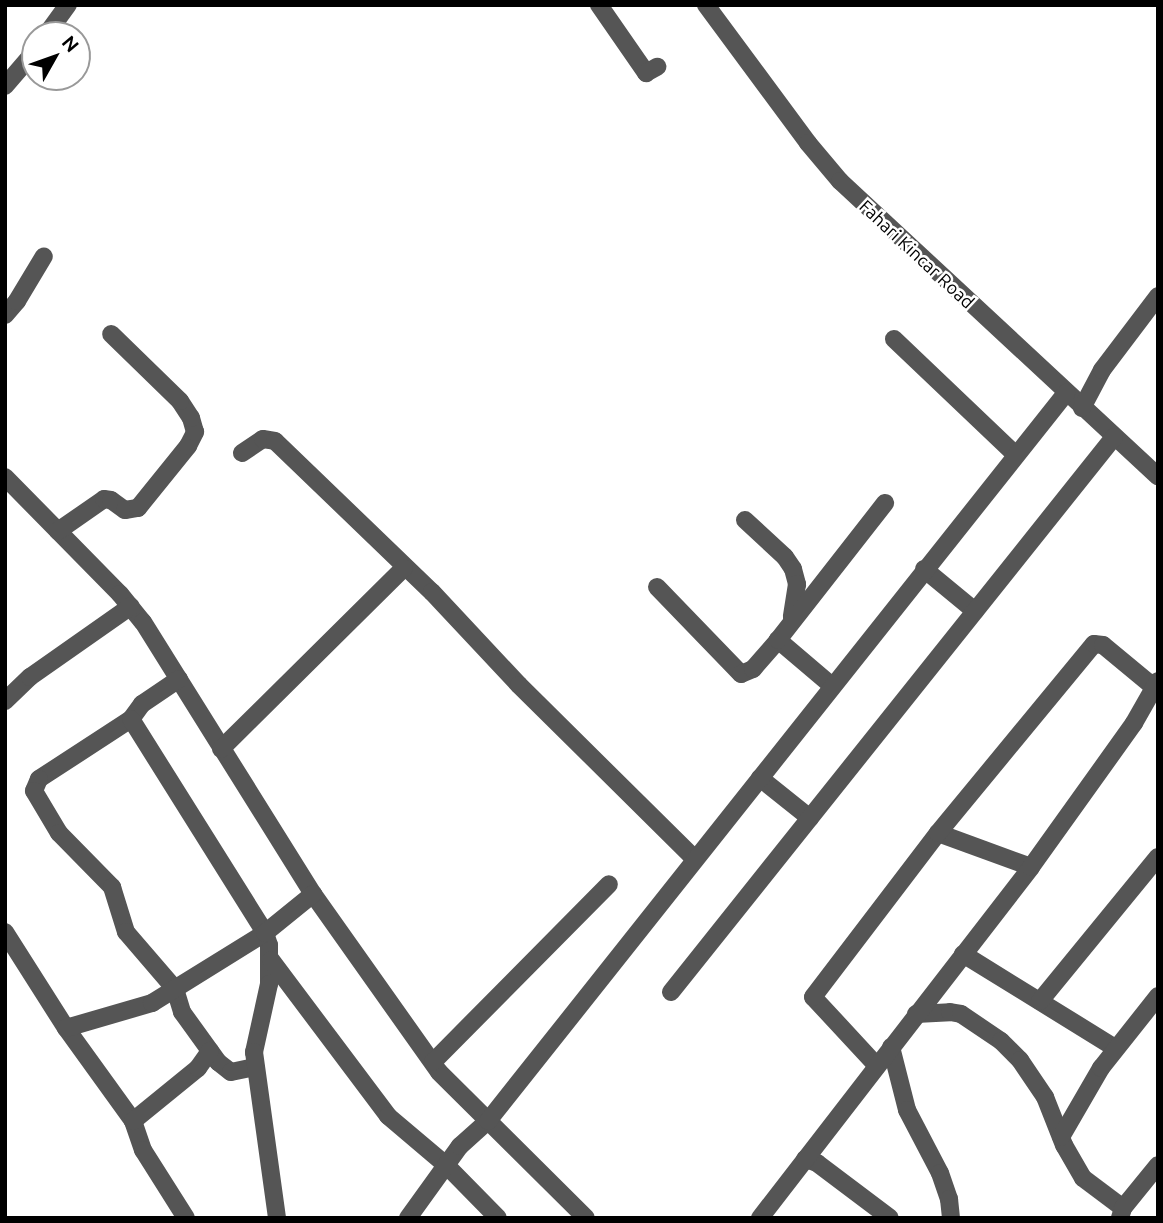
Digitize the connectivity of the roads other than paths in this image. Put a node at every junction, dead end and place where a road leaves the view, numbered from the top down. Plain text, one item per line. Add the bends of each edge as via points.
1 (68, 5) edge
2 (599, 5) edge
3 (706, 5) edge
4 (56, 21) edge
5 (21, 67) edge
6 (657, 67) dead end
7 (5, 86) edge
8 (44, 256) dead end
9 (1158, 296) edge
10 (5, 315) edge
11 (111, 334) dead end
12 (894, 339) dead end
13 (1066, 393) junction
14 (1082, 408) junction
15 (1114, 437) junction
16 (242, 453) dead end
17 (1016, 455) junction
18 (1158, 477) edge
19 (7, 482) edge
20 (885, 503) dead end
21 (745, 520) dead end
22 (58, 530) junction
23 (404, 568) junction
24 (924, 569) junction
25 (657, 587) dead end
26 (131, 606) junction
27 (975, 611) junction
28 (791, 621) junction
29 (778, 640) junction
30 (179, 679) junction
31 (1156, 684) edge
32 (831, 685) junction
33 (5, 701) edge
34 (1151, 714) edge
35 (131, 719) junction
36 (221, 749) junction
37 (760, 778) junction
38 (810, 818) junction
39 (938, 833) junction
40 (1158, 857) edge
41 (695, 859) junction
42 (1031, 867) junction
43 (609, 884) dead end
44 (313, 894) junction
45 (5, 932) edge
46 (265, 933) junction
47 (963, 954) junction
48 (271, 960) junction
49 (175, 989) junction
50 (671, 992) dead end
51 (1158, 996) edge
52 (1040, 1001) junction
53 (916, 1014) junction
54 (66, 1028) junction
55 (891, 1047) junction
56 (1115, 1048) junction
57 (210, 1051) junction
58 (433, 1062) junction
59 (877, 1066) junction
60 (256, 1067) junction
61 (132, 1121) junction
62 (488, 1121) junction
63 (1061, 1137) junction
64 (805, 1158) junction
65 (446, 1165) junction
66 (1158, 1165) edge
67 (1122, 1213) edge
68 (186, 1218) edge
69 (277, 1218) edge
70 (408, 1218) edge
71 (498, 1218) edge
72 (586, 1218) edge
73 (760, 1218) edge
74 (890, 1218) edge
75 (951, 1218) edge

1 - 4 street
2 - 6 street via 646,73
3 - 13 street, Fahari Kincar Road via 840,181
5 - 7 street
8 - 10 street
9 - 14 street via 1102,370
11 - 22 street via 180,401 195,432 138,508 125,510 104,499
12 - 17 street
13 - 14 street, Fahari Kincar Road
13 - 17 street
14 - 15 street, Fahari Kincar Road
15 - 18 street, Fahari Kincar Road
15 - 27 street
16 - 23 street via 263,439 275,441
17 - 24 street
19 - 22 street
20 - 28 street
21 - 28 street via 793,569 797,584
22 - 26 street
23 - 36 street
23 - 41 street
24 - 27 street
24 - 32 street
25 - 29 street via 741,674 753,669
26 - 30 street
26 - 33 street via 30,677
27 - 38 street
28 - 29 street
29 - 32 street
30 - 35 street via 142,704
30 - 36 street
31 - 34 street
31 - 39 street via 1103,645 1094,644
32 - 37 street
34 - 42 street
35 - 46 street
35 - 49 street via 39,779 34,791 59,833 112,887 126,932
36 - 44 street
37 - 38 street
37 - 41 street
38 - 50 street
39 - 42 street
39 - 59 street via 813,997
40 - 52 street
41 - 62 street
42 - 47 street
43 - 58 street
44 - 46 street
44 - 58 street
45 - 54 street
46 - 48 street
46 - 49 street
47 - 52 street
47 - 53 street
48 - 60 street via 255,1035
48 - 65 street via 388,1116
49 - 54 street via 132,1010
49 - 57 street via 182,1012
51 - 56 street
52 - 56 street
53 - 55 street
53 - 63 street via 950,1012 988,1030 1020,1060 1045,1097
54 - 61 street
55 - 59 street
55 - 75 street via 907,1110 940,1173
56 - 63 street
57 - 60 street via 226,1071
57 - 61 street via 198,1068
58 - 62 street
59 - 64 street
60 - 69 street
61 - 68 street via 144,1150
62 - 65 street
62 - 72 street
63 - 67 street via 1083,1178
64 - 73 street
64 - 74 street
65 - 70 street
65 - 71 street
66 - 67 street

